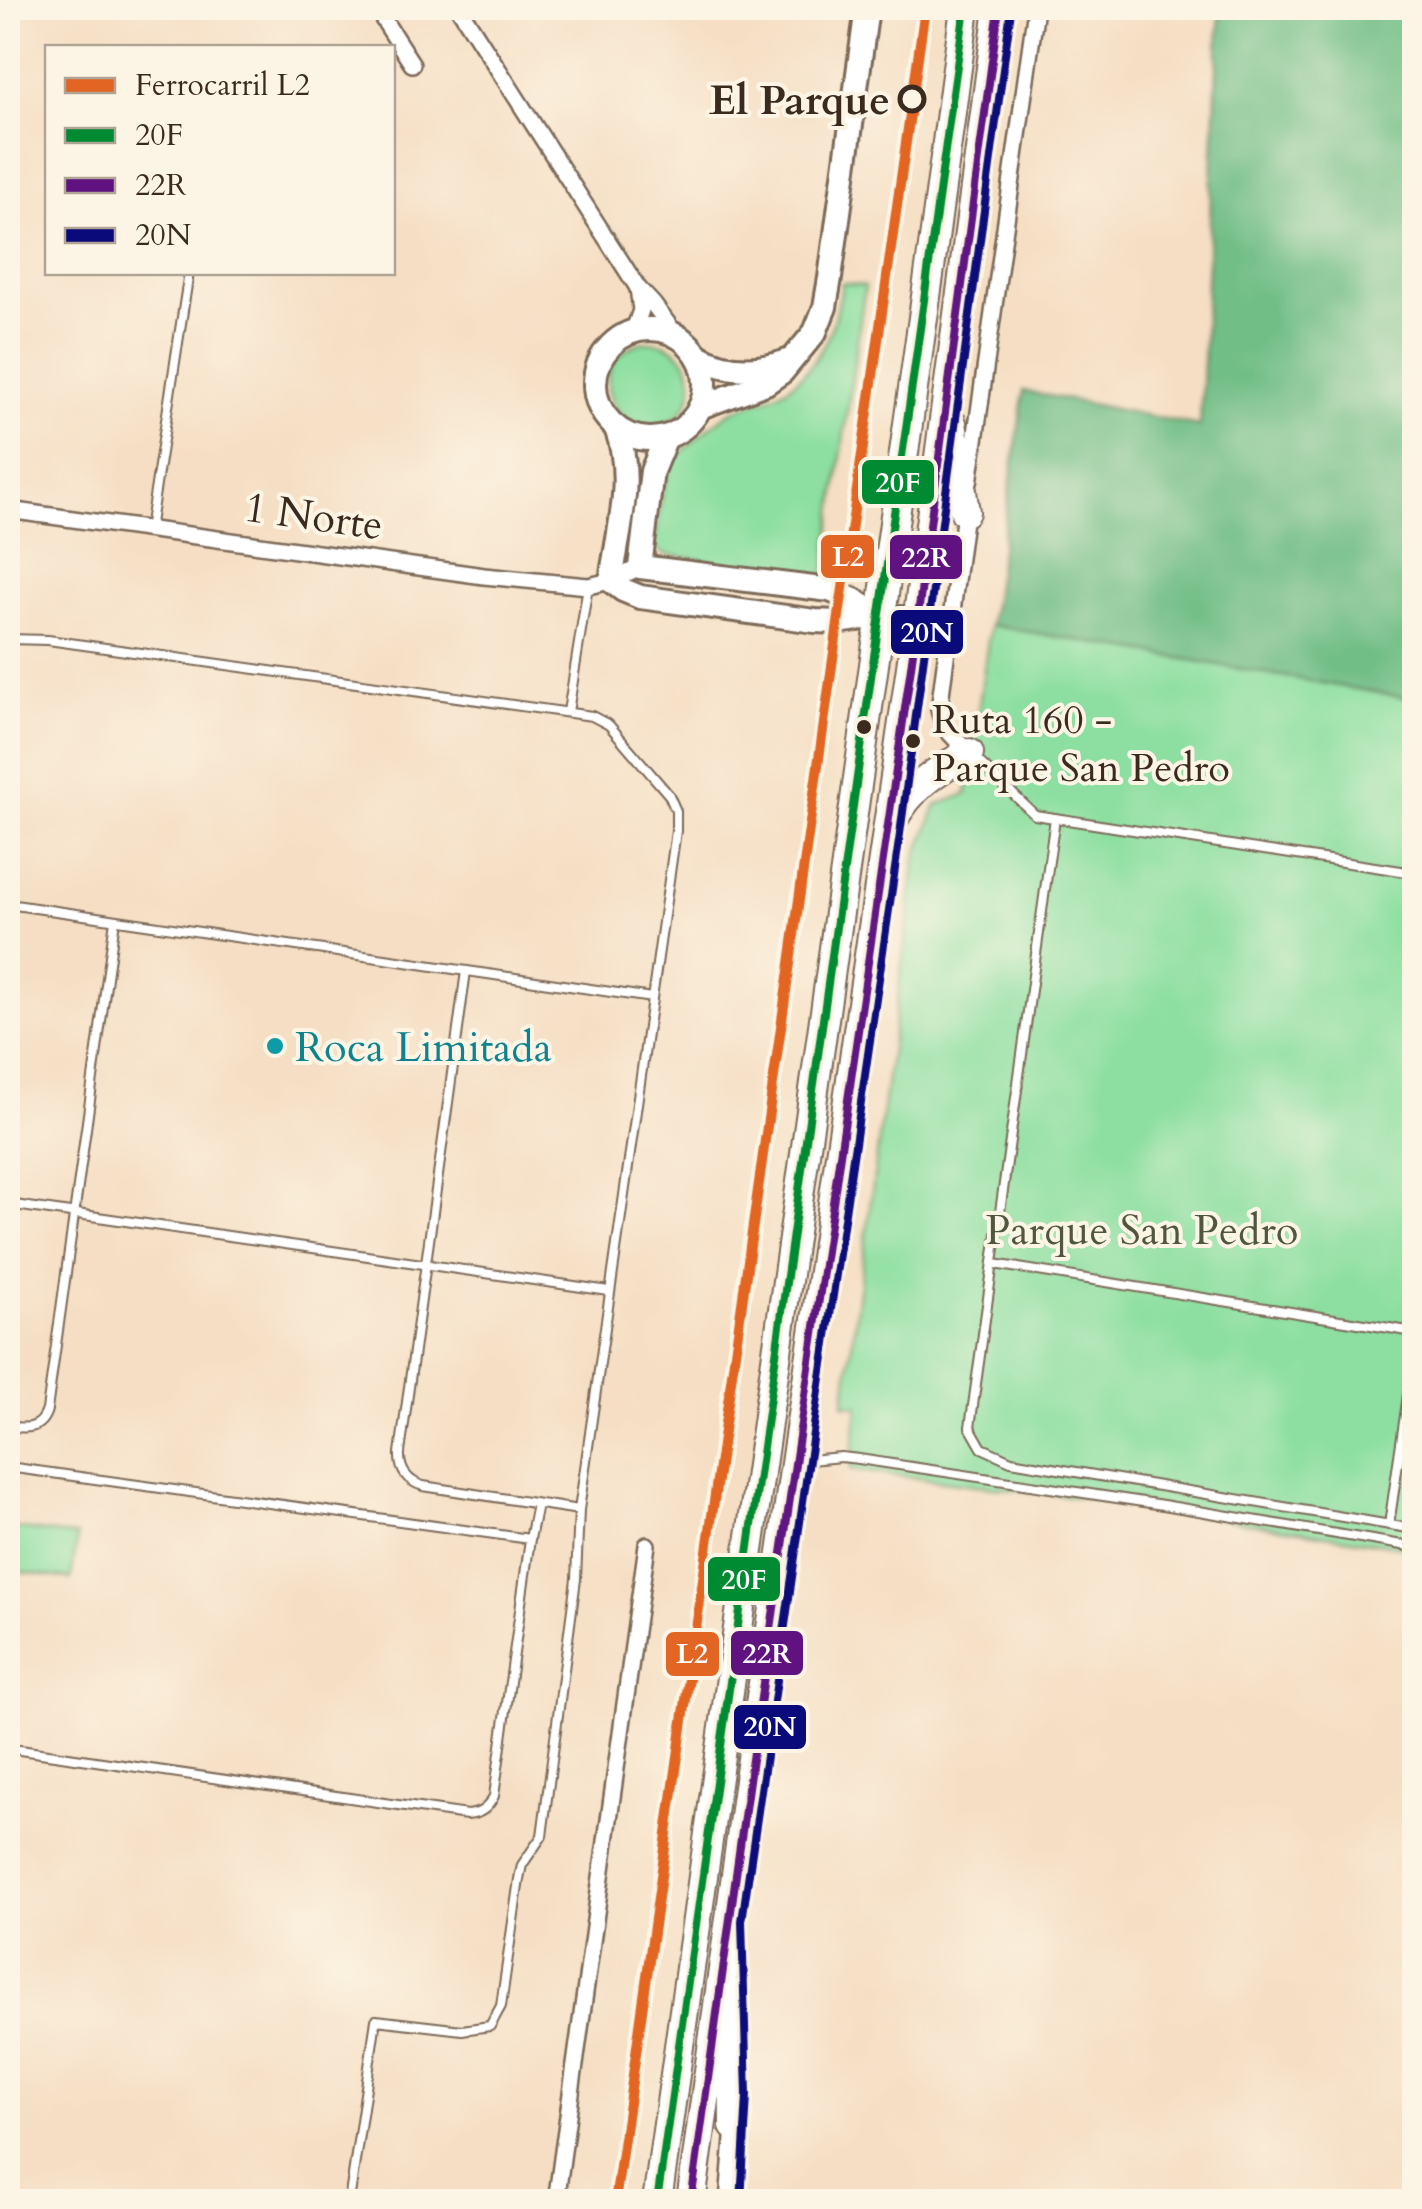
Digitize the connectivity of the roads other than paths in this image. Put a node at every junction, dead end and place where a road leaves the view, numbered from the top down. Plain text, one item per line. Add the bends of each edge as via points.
1 (376, 8) edge
2 (459, 8) edge
3 (866, 8) edge
4 (964, 8) edge
5 (999, 8) edge
6 (1036, 8) edge
7 (412, 64) dead end
8 (189, 275) edge
9 (638, 288) junction
10 (634, 330) junction
11 (676, 335) junction
12 (698, 355) junction
13 (793, 359) junction
14 (947, 387) junction
15 (700, 407) junction
16 (616, 428) junction
17 (666, 437) junction
18 (8, 510) edge
19 (965, 512) junction
20 (150, 530) junction
21 (640, 567) junction
22 (599, 583) junction
23 (880, 616) junction
24 (917, 620) junction
25 (8, 640) edge
26 (568, 712) junction
27 (970, 754) junction
28 (1056, 818) junction
29 (888, 832) junction
30 (1414, 873) edge
31 (8, 904) edge
32 (115, 920) junction
33 (466, 971) junction
34 (652, 998) junction
35 (8, 1204) edge
36 (74, 1214) junction
37 (424, 1264) junction
38 (994, 1264) junction
39 (609, 1291) junction
40 (1414, 1332) edge
41 (1414, 1353) edge
42 (8, 1426) edge
43 (795, 1462) junction
44 (8, 1467) edge
45 (538, 1504) junction
46 (579, 1510) junction
47 (1389, 1525) junction
48 (1414, 1528) edge
49 (530, 1540) junction
50 (646, 1544) dead end
51 (1414, 1546) edge
52 (20, 1750) dead end
53 (730, 1920) junction
54 (734, 2126) joint
55 (348, 2202) edge
56 (556, 2202) edge
57 (656, 2202) edge
58 (691, 2202) edge
59 (728, 2202) edge

1 - 7 street
2 - 9 street
3 - 13 street via 825,308
4 - 23 highway
5 - 14 highway
6 - 19 street
8 - 20 lane
9 - 10 street via 641,310
9 - 11 street
10 - 11 street
10 - 16 street via 613,342 595,374 596,398
11 - 12 street
12 - 13 street via 746,370
12 - 15 street via 706,386
13 - 15 street via 766,383
14 - 19 highway
14 - 24 highway
15 - 17 street
16 - 17 street via 640,438
16 - 22 street via 626,478
17 - 21 street via 652,471
18 - 20 street, 1 Norte
19 - 27 street via 939,710 944,727
20 - 22 street, 1 Norte via 484,576
21 - 22 street
21 - 23 street, 1 Norte via 830,590
22 - 23 street, 1 Norte via 640,597 802,620
22 - 26 lane
23 - 24 street, 1 Norte
23 - 57 highway
24 - 29 highway
25 - 26 lane via 48,640
26 - 34 lane via 610,725 676,811
27 - 28 lane via 1035,815
27 - 29 highway via 918,786
28 - 30 lane
28 - 38 lane
29 - 43 highway
31 - 32 lane
32 - 33 lane
32 - 36 lane
33 - 34 lane
33 - 37 lane
34 - 39 lane
35 - 36 lane
36 - 37 lane
36 - 42 lane via 46,1416 32,1428
37 - 39 lane
37 - 45 lane via 403,1472 422,1486
38 - 40 lane
38 - 47 lane via 970,1426 982,1448 1011,1461
39 - 46 lane
41 - 47 lane
43 - 51 lane via 858,1459
43 - 53 highway
44 - 49 lane
45 - 46 lane
45 - 49 lane
46 - 55 lane via 545,1821 519,1878 501,2006 490,2026 462,2030 376,2020
47 - 48 lane
49 - 52 lane via 494,1796 481,1812
50 - 56 street
53 - 54 highway
53 - 58 highway
54 - 59 street

